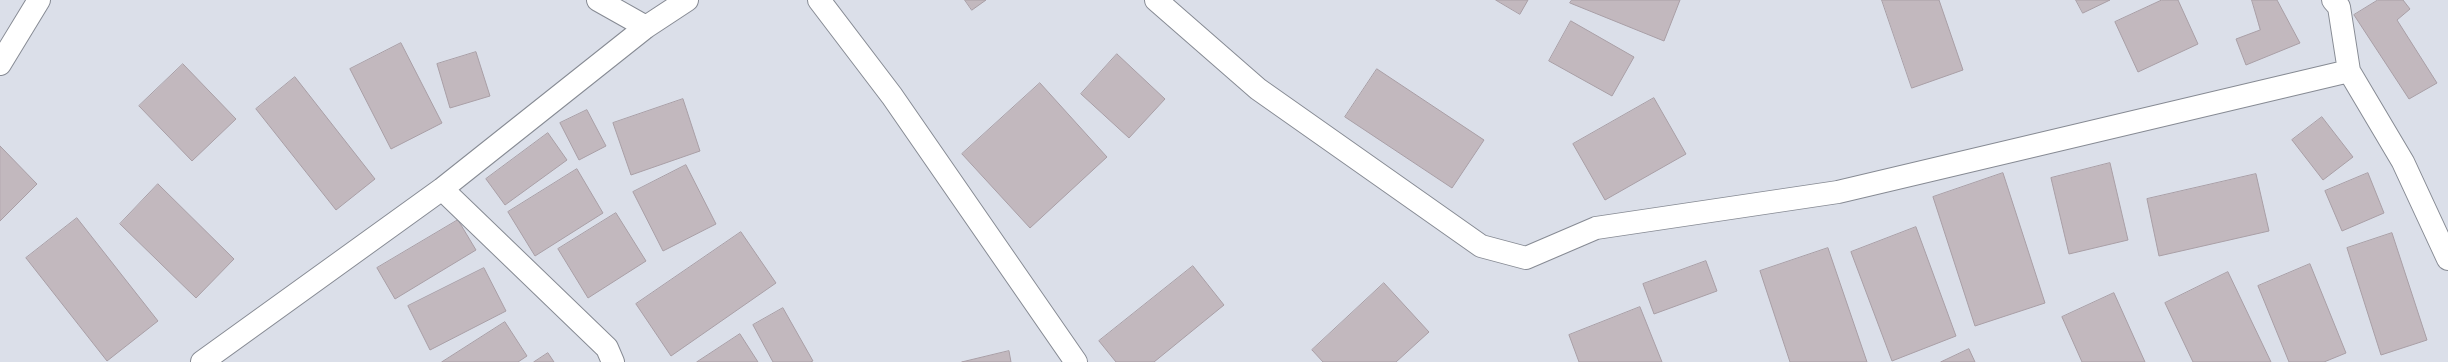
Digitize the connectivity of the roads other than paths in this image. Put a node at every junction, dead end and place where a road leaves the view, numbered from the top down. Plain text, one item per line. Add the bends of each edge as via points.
1 (39, 0) edge
2 (598, 0) edge
3 (686, 0) edge
4 (819, 0) edge
5 (1156, 0) edge
6 (2340, 2) edge
7 (646, 27) junction
8 (0, 64) edge
9 (2349, 72) junction
10 (442, 189) junction
11 (2448, 259) edge
12 (202, 362) edge
13 (613, 362) edge
14 (1076, 362) edge

1 - 8 street
2 - 7 street
3 - 7 street
4 - 14 street via 892,96
5 - 9 street via 1258,89 1481,246 1526,258 1596,228 1838,192
6 - 9 street
7 - 10 street
9 - 11 street via 2403,162
10 - 12 street
10 - 13 street via 607,348

